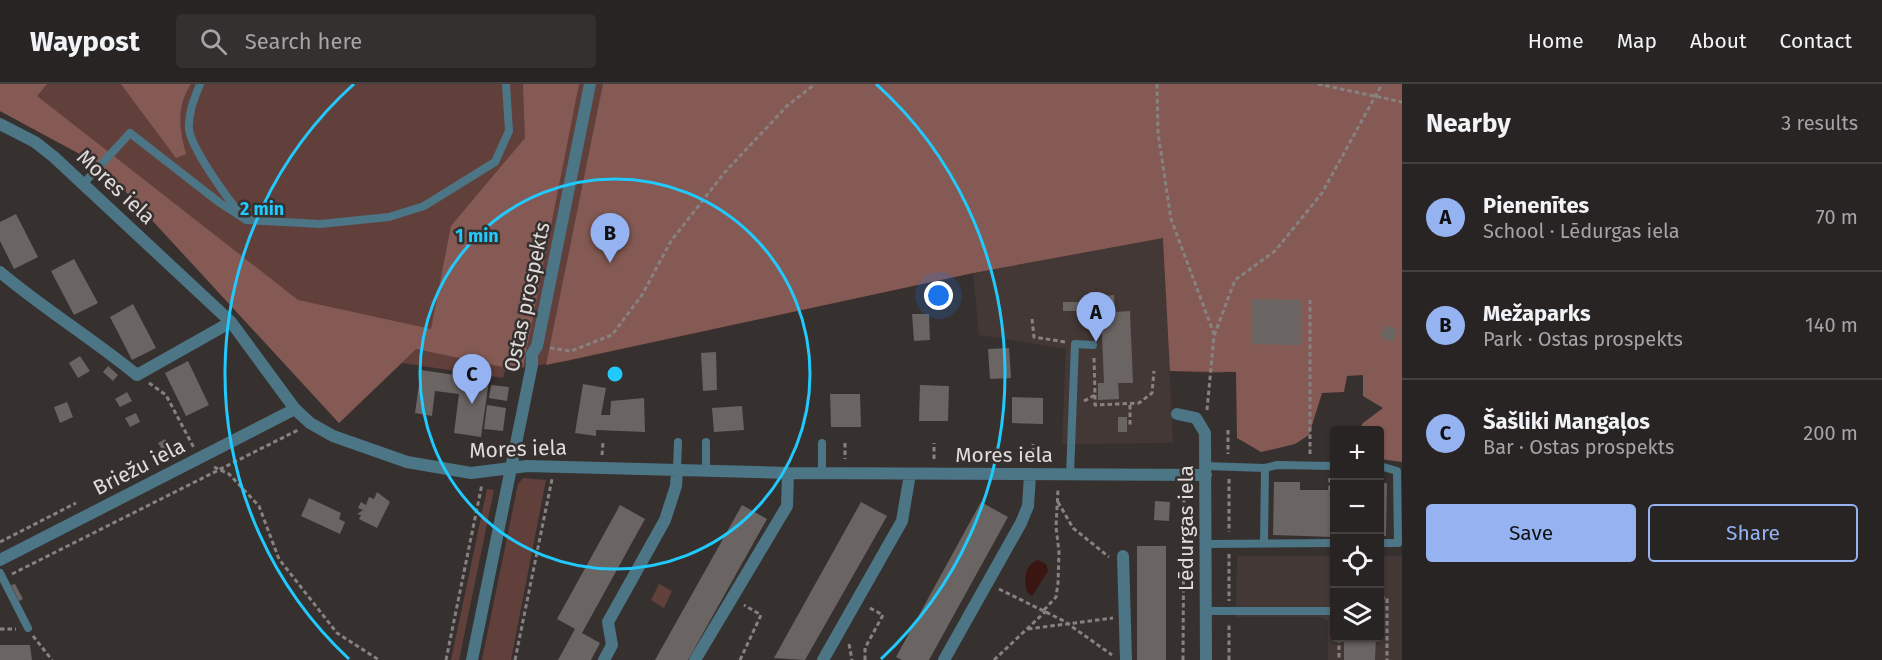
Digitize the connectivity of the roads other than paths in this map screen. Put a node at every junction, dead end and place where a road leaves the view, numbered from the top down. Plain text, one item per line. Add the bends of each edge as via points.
1 (200, 84) edge
2 (506, 84) edge
3 (590, 84) edge
4 (2, 129) edge
5 (84, 183) junction
6 (246, 220) junction
7 (0, 272) edge
8 (231, 322) junction
9 (1094, 345) dead end
10 (295, 409) junction
11 (1177, 414) dead end
12 (678, 442) dead end
13 (706, 442) dead end
14 (822, 443) dead end
15 (1330, 466) edge
16 (1384, 467) edge
17 (1265, 468) junction
18 (512, 469) junction
19 (677, 471) junction
20 (706, 471) junction
21 (1206, 471) junction
22 (788, 473) junction
23 (822, 473) junction
24 (910, 474) junction
25 (1030, 475) junction
26 (1070, 475) junction
27 (1400, 516) edge
28 (1264, 543) junction
29 (1330, 543) edge
30 (1384, 543) edge
31 (1206, 544) junction
32 (1124, 559) road end
33 (0, 560) edge
34 (1, 576) edge
35 (1206, 611) junction
36 (1330, 611) edge
37 (28, 628) dead end
38 (472, 660) edge
39 (604, 660) edge
40 (695, 660) edge
41 (823, 660) edge
42 (945, 660) edge
43 (1126, 660) edge
44 (1206, 660) edge

1 - 6 lane via 190,112 189,132 210,171
2 - 6 lane via 509,131 495,162 424,206 389,217 320,224
3 - 18 street, Ostas prospekts via 537,346 532,354
4 - 5 street, Mores iela via 35,142
5 - 6 lane via 130,133
5 - 8 street, Mores iela
7 - 8 street via 137,375
8 - 10 street, Mores iela
9 - 26 lane via 1075,344
10 - 18 street, Mores iela via 333,436 407,462 484,473
10 - 33 street, Briežu iela
11 - 21 street, Lēdurgas iela via 1196,418 1205,433
12 - 19 lane
13 - 20 lane
14 - 23 lane
15 - 17 lane
16 - 27 lane via 1397,471
17 - 21 lane
17 - 28 lane
18 - 19 street, Mores iela via 554,466
18 - 38 street, Ostas prospekts
19 - 20 street, Mores iela
19 - 39 street via 665,520 608,621 612,645
20 - 22 street, Mores iela
21 - 26 street, Mores iela via 1184,475
21 - 31 street, Lēdurgas iela
22 - 23 street, Mores iela
22 - 40 street via 787,506
23 - 24 street, Mores iela
24 - 25 street, Mores iela
24 - 41 street via 902,521
25 - 26 street, Mores iela
25 - 42 street via 1028,506
27 - 30 lane via 1398,543
28 - 29 lane
28 - 31 lane
31 - 35 street, Lēdurgas iela
32 - 43 street
34 - 37 lane
35 - 36 lane
35 - 44 street, Lēdurgas iela

